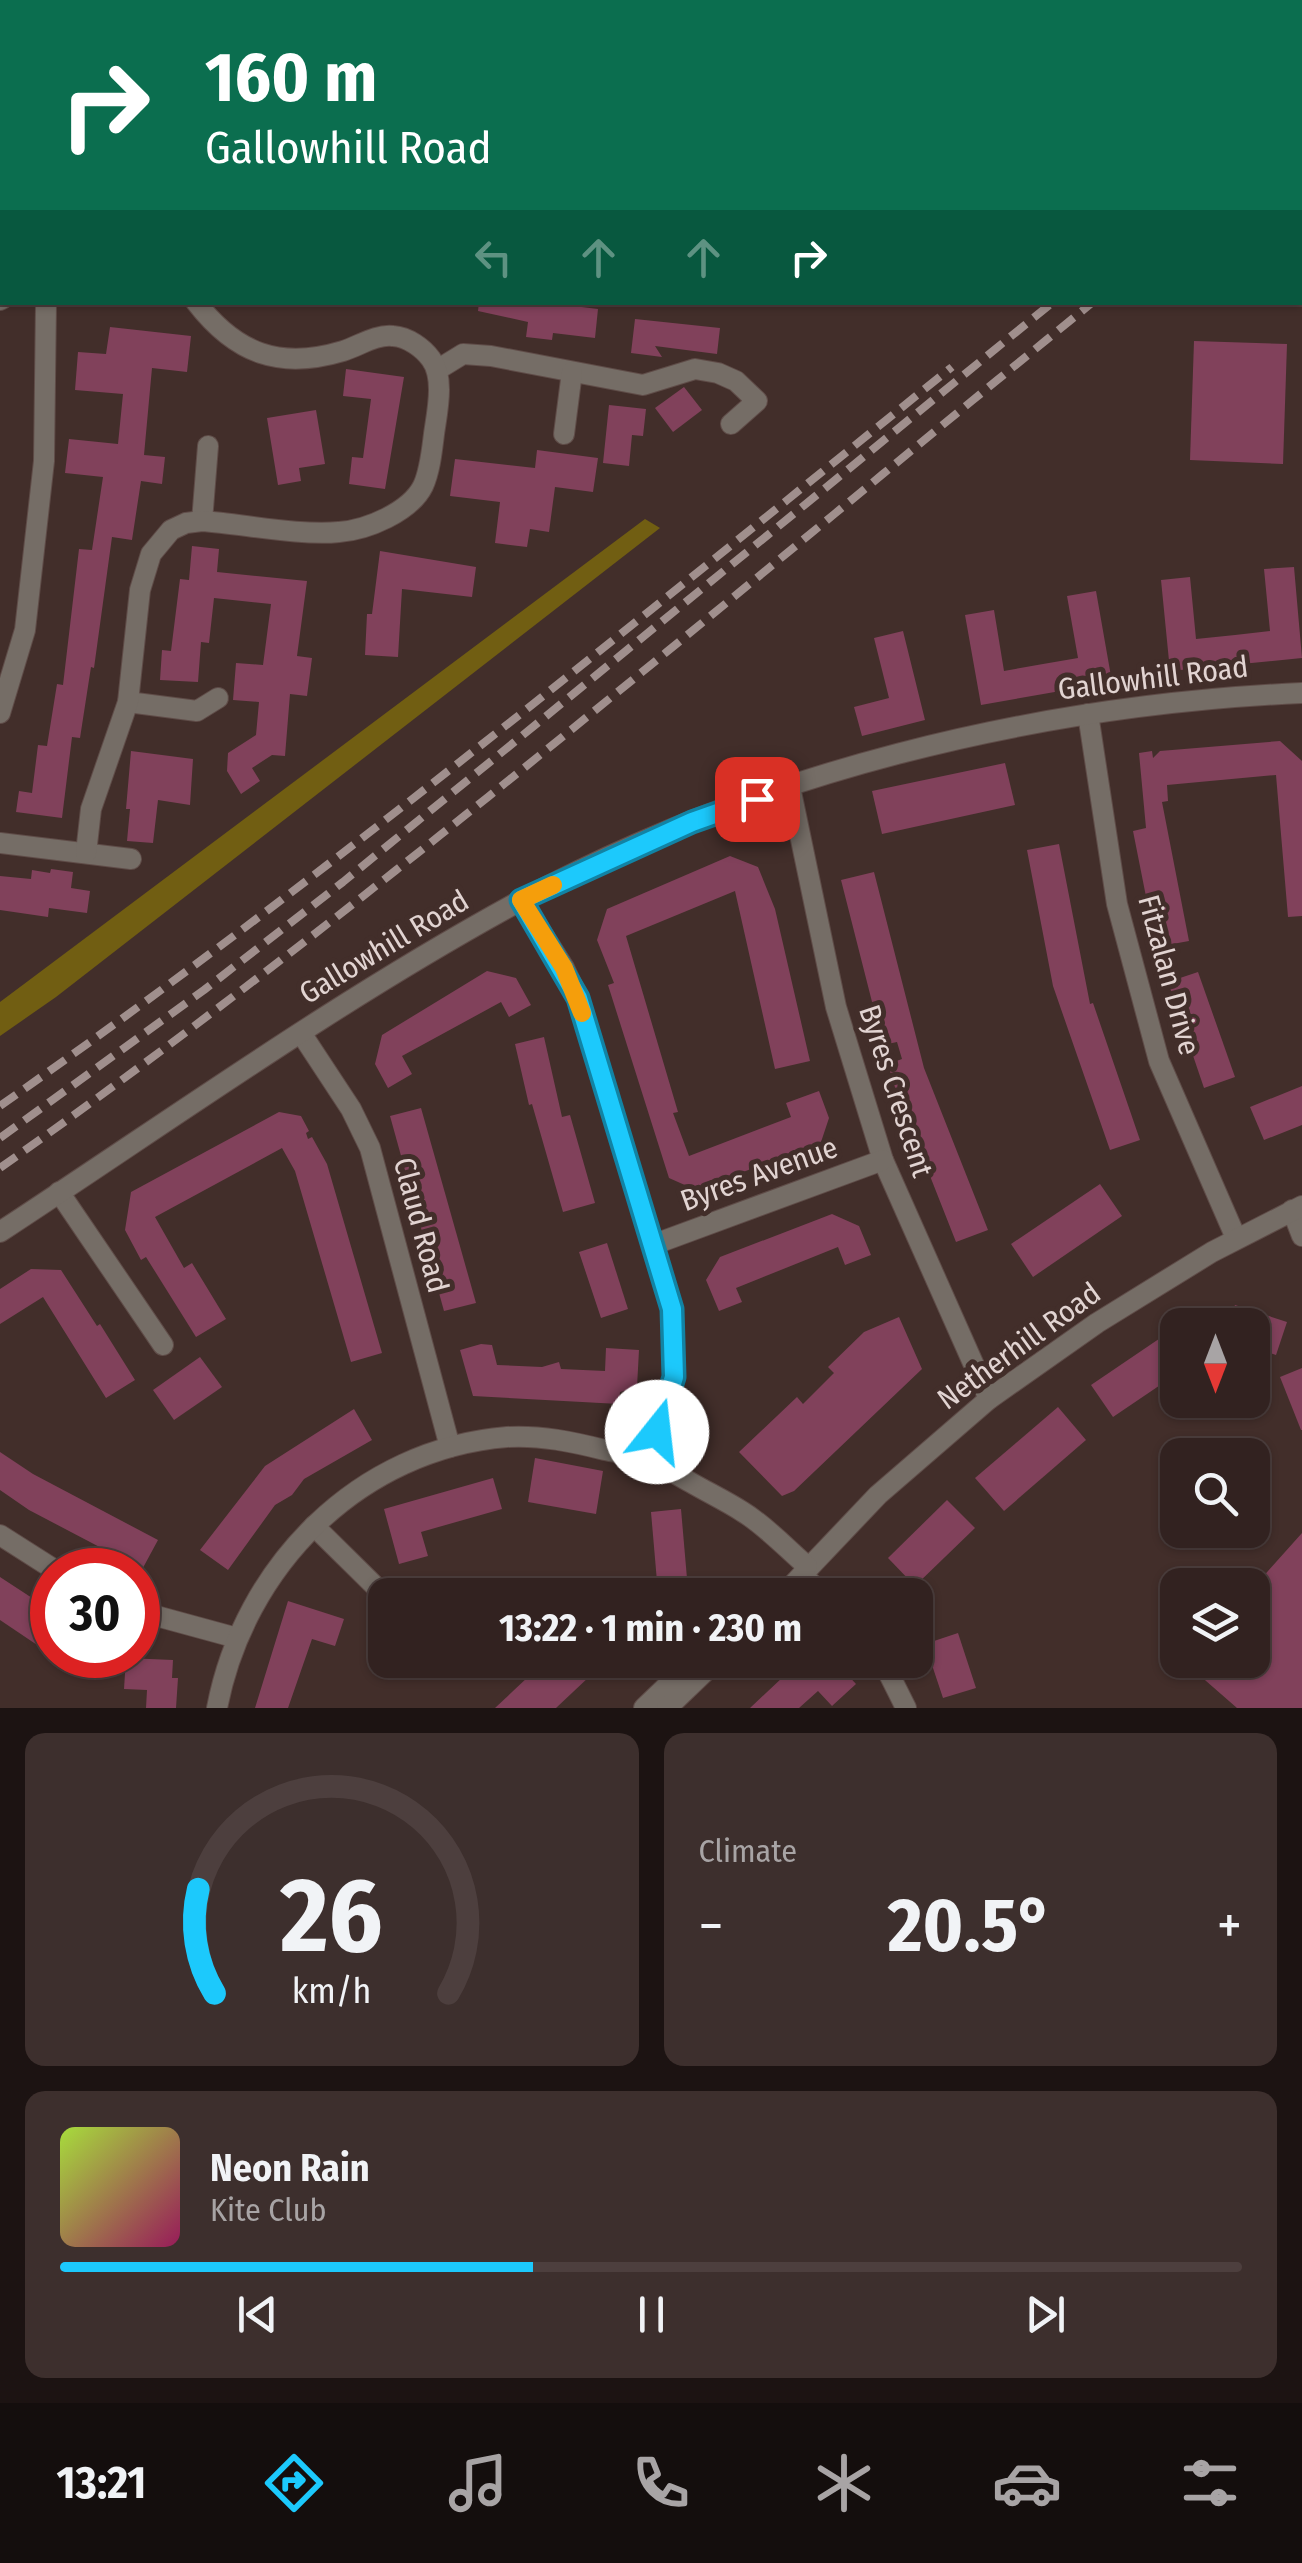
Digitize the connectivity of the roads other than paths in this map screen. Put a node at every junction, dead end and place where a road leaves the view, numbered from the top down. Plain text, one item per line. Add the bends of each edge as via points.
1 (46, 305) edge
2 (198, 305) edge
3 (437, 370) junction
4 (572, 372) junction
5 (731, 424) dead end
6 (564, 434) dead end
7 (208, 446) dead end
8 (202, 520) junction
9 (1302, 693) edge
10 (218, 698) dead end
11 (128, 702) junction
12 (0, 713) edge
13 (1088, 714) junction
14 (790, 787) junction
15 (0, 842) edge
16 (86, 854) junction
17 (131, 860) dead end
18 (521, 900) junction
19 (300, 1033) junction
20 (883, 1160) junction
21 (59, 1192) junction
22 (1297, 1208) edge
23 (0, 1232) edge
24 (1302, 1236) edge
25 (1236, 1238) junction
26 (655, 1244) junction
27 (163, 1345) dead end
28 (989, 1399) junction
29 (450, 1447) junction
30 (649, 1460) junction
31 (314, 1526) junction
32 (0, 1536) edge
33 (30, 1555) edge
34 (805, 1570) junction
35 (793, 1578) edge
36 (798, 1578) edge
37 (811, 1578) edge
38 (368, 1580) edge
39 (160, 1617) edge
40 (237, 1638) junction
41 (675, 1678) edge
42 (697, 1678) edge
43 (891, 1678) edge
44 (217, 1708) edge
45 (644, 1708) edge
46 (666, 1708) edge
47 (906, 1708) edge

1 - 12 street via 44,461 24,630
2 - 3 street via 232,337 272,359 310,360 393,336 410,340
3 - 4 street via 463,354
3 - 8 street via 432,451 423,485 409,504 338,532
4 - 5 street via 643,385 694,369 718,373 757,401
4 - 6 street
7 - 8 street
8 - 11 street via 172,530 151,554 140,590
9 - 13 street, Gallowhill Road
10 - 11 street via 198,711
11 - 16 street via 90,810
13 - 14 street, Gallowhill Road via 913,751
13 - 25 street, Fitzalan Drive via 1117,904 1158,1060
14 - 18 street, Gallowhill Road via 692,822
14 - 20 street, Byres Crescent via 836,1007
15 - 16 street
16 - 17 street
18 - 19 street, Gallowhill Road
18 - 26 street via 578,998
19 - 21 street, Gallowhill Road
19 - 29 street, Claud Road via 370,1148
20 - 26 street, Byres Avenue
20 - 28 street, Byres Crescent
21 - 23 street, Gallowhill Road
21 - 27 street
22 - 24 street
22 - 25 street, Netherhill Road
25 - 28 street, Netherhill Road
26 - 30 street via 672,1309 674,1377
28 - 34 street, Netherhill Road via 878,1495
29 - 30 street via 508,1437 556,1438
29 - 31 street via 341,1500
30 - 34 street via 746,1513
31 - 38 street
31 - 40 street via 268,1577
32 - 33 street
34 - 35 street, Netherhill Road
34 - 36 street, Netherhill Road
34 - 37 street
39 - 40 street
40 - 44 street
41 - 45 street
42 - 46 street
43 - 47 street

